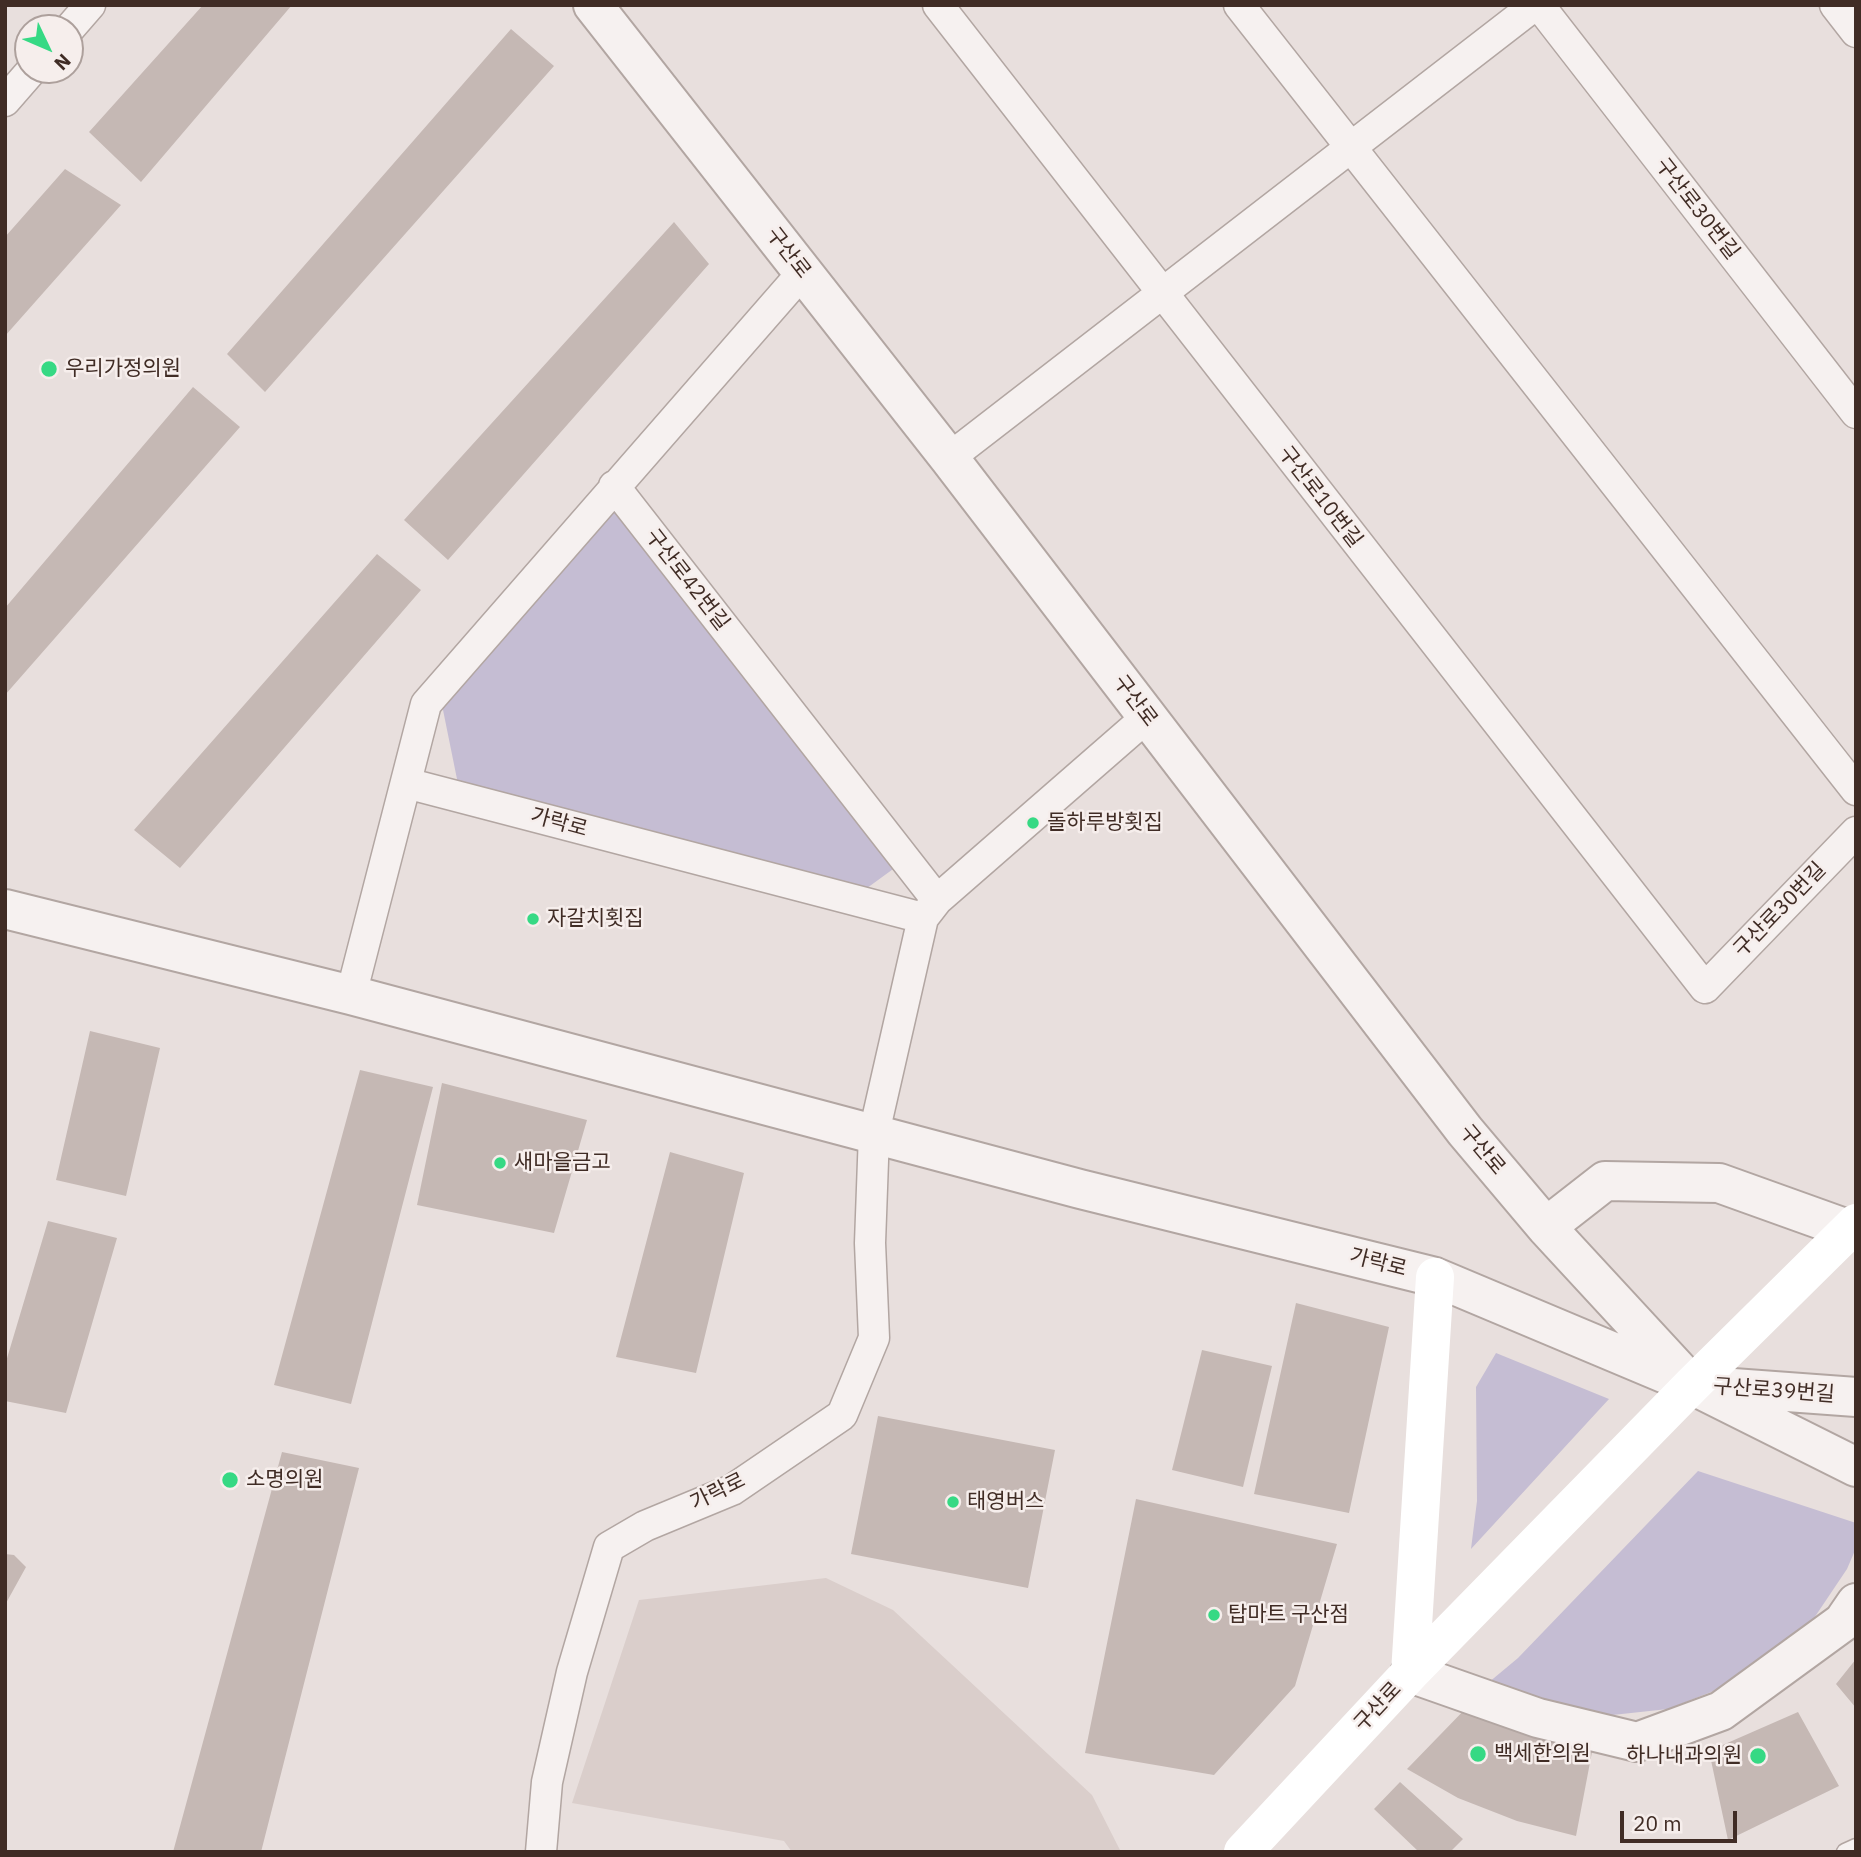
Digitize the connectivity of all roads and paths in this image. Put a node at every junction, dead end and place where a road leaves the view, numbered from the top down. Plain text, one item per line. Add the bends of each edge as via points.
1 (593, 5) edge
2 (938, 5) edge
3 (1239, 5) edge
4 (1537, 5) edge
5 (1835, 5) edge
6 (1856, 32) edge
7 (20, 84) edge
8 (5, 101) edge
9 (1352, 149) junction
10 (803, 272) junction
11 (1163, 296) junction
12 (1856, 413) edge
13 (949, 458) junction
14 (614, 486) junction
15 (1147, 717) junction
16 (407, 783) junction
17 (1856, 790) edge
18 (1856, 832) edge
19 (5, 909) edge
20 (930, 909) junction
21 (1705, 988) joint
22 (351, 995) junction
23 (874, 1133) junction
24 (1546, 1227) junction
25 (1853, 1227) edge
26 (1435, 1277) junction
27 (1692, 1385) junction
28 (1856, 1397) edge
29 (1856, 1467) edge
30 (1856, 1604) edge
31 (1410, 1673) junction
32 (1856, 1847) edge
33 (541, 1852) edge
34 (1243, 1852) edge
35 (1845, 1852) edge

1 - 10 street, 구산로
2 - 11 street, 구산로10번길
3 - 9 street
4 - 9 street
4 - 12 street, 구산로30번길
5 - 6 street
7 - 8 street
9 - 11 street
9 - 17 street
10 - 13 street, 구산로
10 - 14 street
11 - 13 street
11 - 21 street, 구산로10번길
13 - 15 street, 구산로
14 - 16 street via 426,704
14 - 20 street, 구산로42번길
15 - 20 street
15 - 24 street, 구산로 via 1465,1131
16 - 20 street, 가락로
16 - 22 street
18 - 21 street, 구산로30번길
19 - 22 street, 가락로
20 - 23 street
22 - 23 street, 가락로
23 - 26 street, 가락로
23 - 33 street, 가락로 via 870,1243 874,1338 842,1415 732,1490 645,1526 609,1547 572,1672 547,1782
24 - 25 street via 1605,1181 1719,1183
24 - 27 street, 구산로
25 - 27 main road, 구산로
26 - 27 street, 가락로
26 - 31 main road
27 - 28 street, 구산로39번길
27 - 29 street, 가락로
27 - 31 main road, 구산로
30 - 31 street via 1843,1622 1721,1711 1637,1742 1538,1718
31 - 34 main road, 구산로
32 - 35 lane

